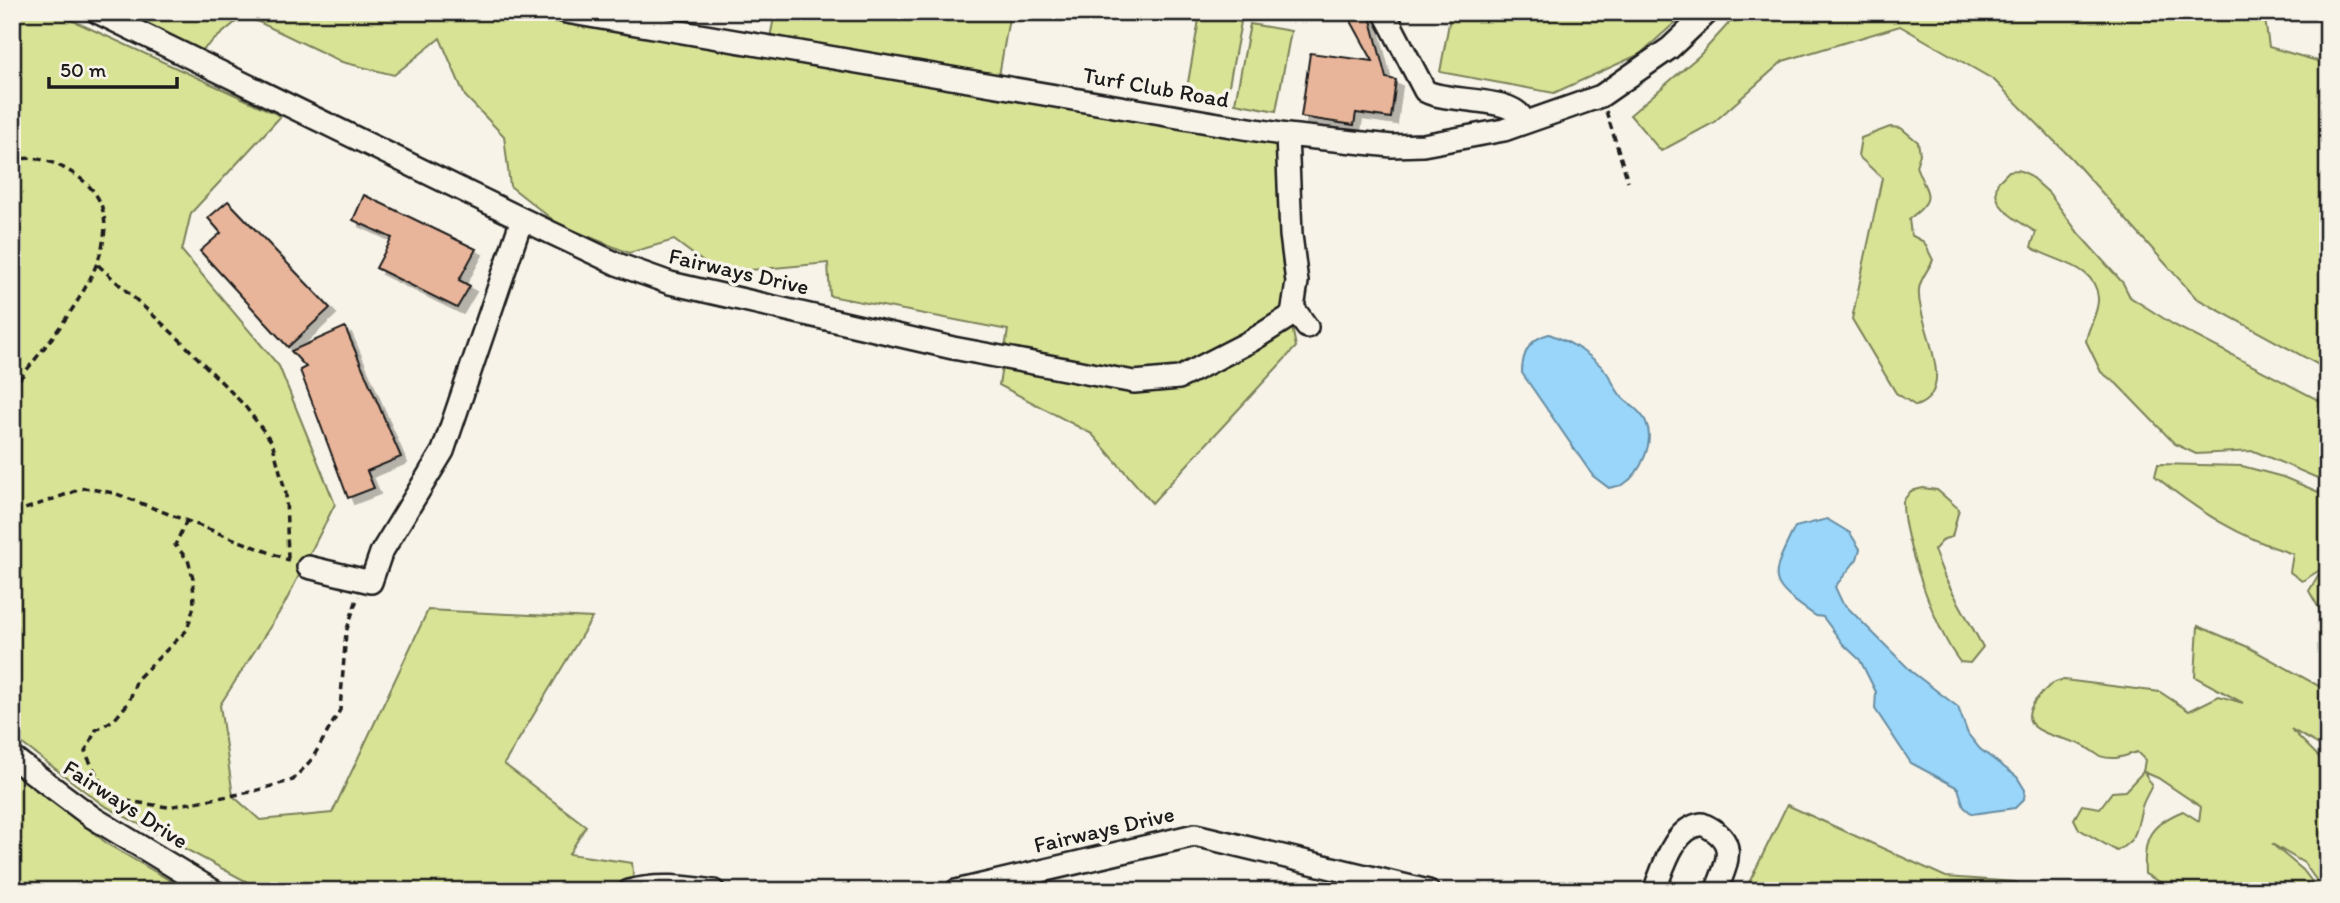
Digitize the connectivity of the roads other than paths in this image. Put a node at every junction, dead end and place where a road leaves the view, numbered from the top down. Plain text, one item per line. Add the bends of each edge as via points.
1 (97, 12) edge
2 (566, 12) edge
3 (1384, 12) edge
4 (1708, 12) edge
5 (1524, 122) junction
6 (1287, 135) junction
7 (522, 219) junction
8 (298, 563) road end
9 (12, 757) edge
10 (214, 891) edge
11 (629, 891) edge
12 (714, 891) edge
13 (956, 891) edge
14 (1428, 891) edge
15 (1654, 891) edge
16 (1716, 891) edge

1 - 7 street, Fairways Drive
2 - 6 street, Turf Club Road
3 - 5 street via 1425,91 1512,107
4 - 5 street, Turf Club Road via 1670,48 1601,96
5 - 6 street, Turf Club Road via 1423,145
6 - 7 street, Fairways Drive via 1291,235 1301,318 1292,315 1179,378 1134,382 953,348 670,283 617,264
7 - 8 street via 443,451 381,553 371,582
9 - 10 street, Fairways Drive via 92,817
11 - 12 street via 683,886
13 - 14 street, Fairways Drive via 1195,835
15 - 16 street via 1673,846 1689,827 1702,824 1724,840 1729,856

